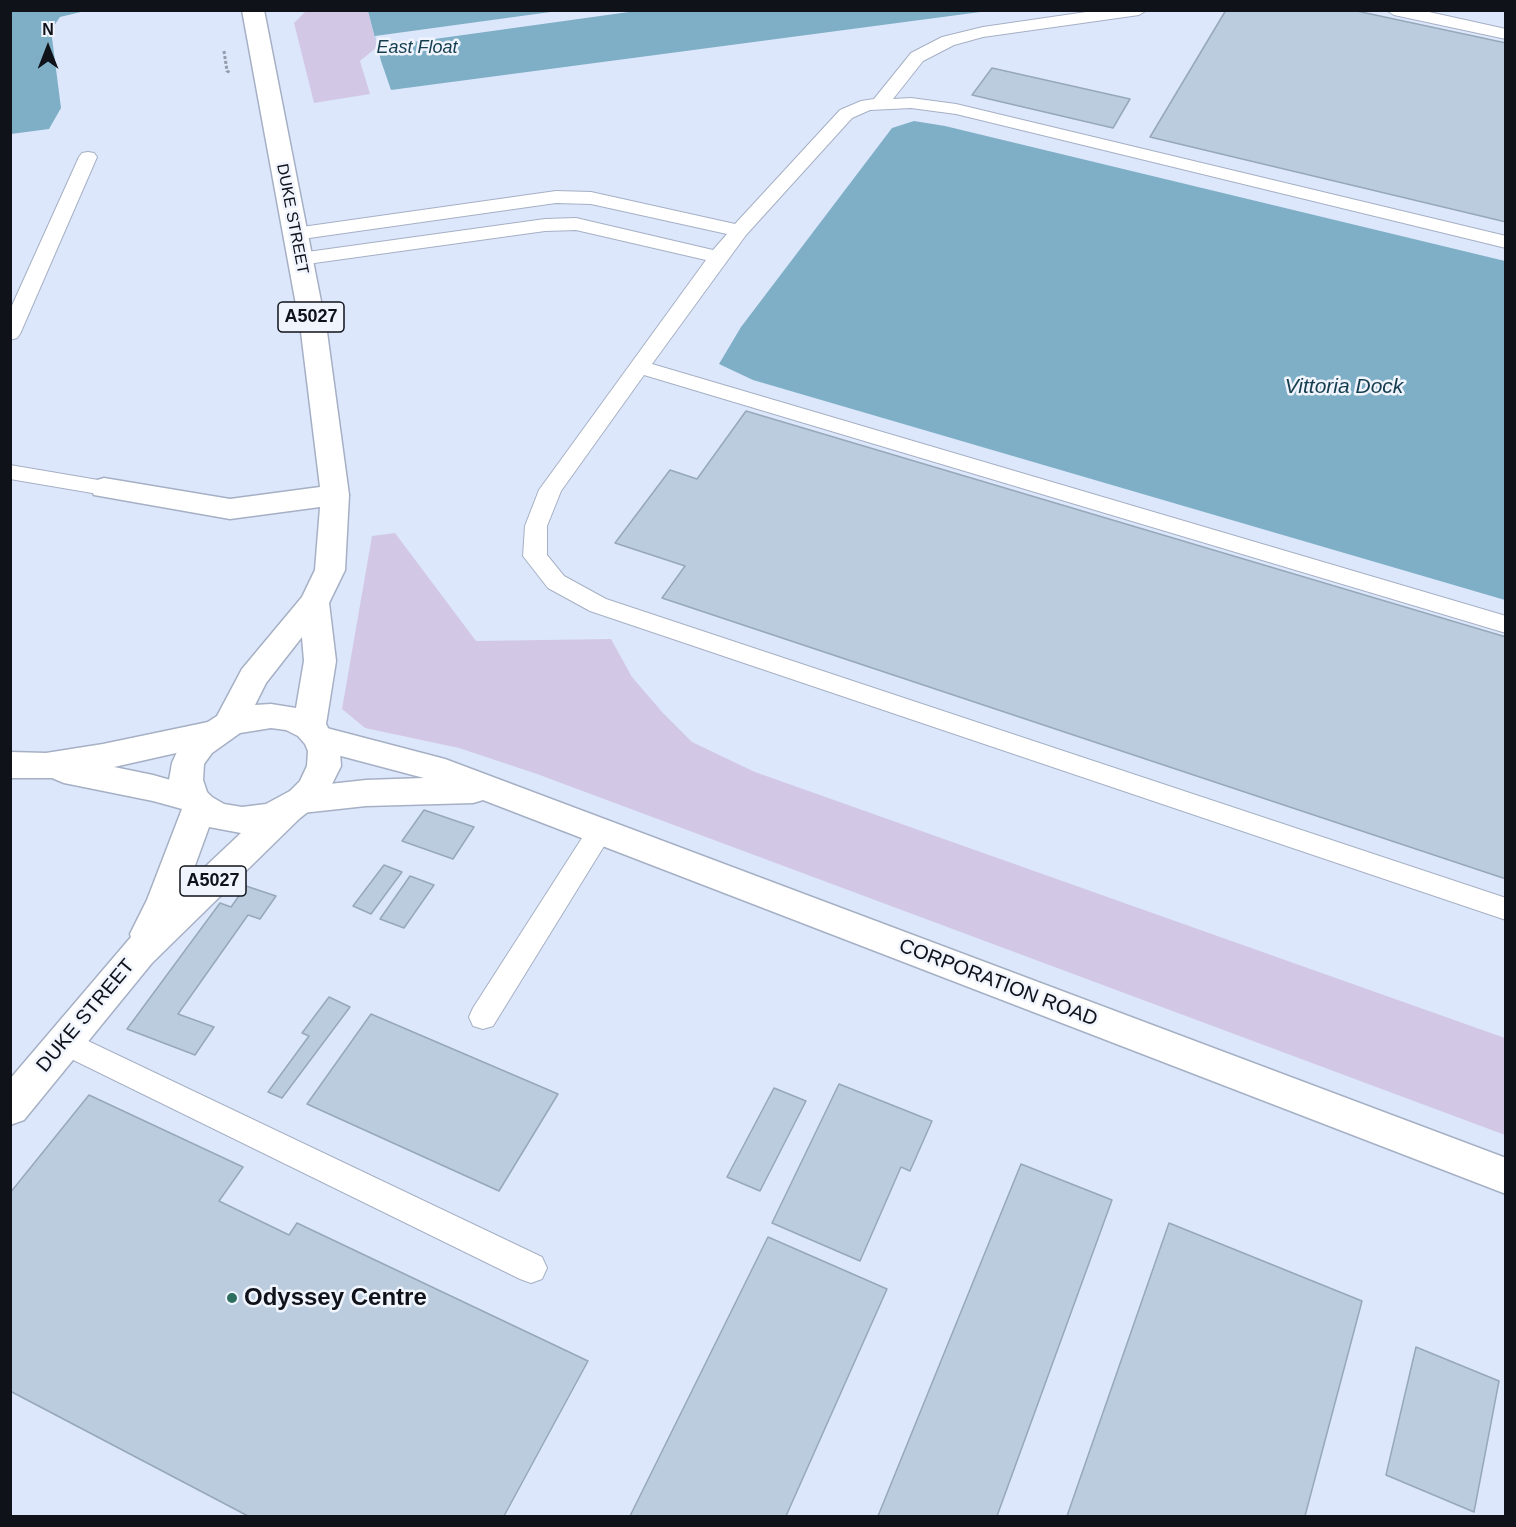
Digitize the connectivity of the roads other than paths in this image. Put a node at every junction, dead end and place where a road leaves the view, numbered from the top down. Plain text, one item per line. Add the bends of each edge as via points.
1 (1139, 10) edge
2 (1394, 10) edge
3 (254, 20) edge
4 (1506, 34) edge
5 (880, 105) junction
6 (88, 157) dead end
7 (739, 231) junction
8 (1506, 242) edge
9 (298, 247) junction
10 (718, 257) junction
11 (10, 334) edge
12 (639, 367) junction
13 (10, 472) edge
14 (104, 488) joint
15 (336, 495) junction
16 (314, 603) junction
17 (1506, 625) edge
18 (221, 728) junction
19 (314, 733) junction
20 (10, 765) edge
21 (46, 766) junction
22 (490, 789) junction
23 (197, 803) junction
24 (295, 805) junction
25 (600, 831) junction
26 (1506, 909) edge
27 (140, 952) junction
28 (483, 1017) dead end
29 (65, 1042) junction
30 (10, 1108) edge
31 (1506, 1176) edge
32 (531, 1268) dead end

1 - 5 lane via 948,40 917,57
2 - 4 lane
3 - 9 main road, DUKE STREET / A5027
5 - 7 lane via 867,105 846,114
5 - 8 lane via 911,103 956,109
6 - 11 lane
7 - 9 lane via 591,198 556,197
7 - 10 lane
9 - 10 lane via 576,224
9 - 15 main road, DUKE STREET / A5027
10 - 12 lane
12 - 17 lane
12 - 26 lane via 550,490 537,526 535,556 556,582 598,605
13 - 14 lane
14 - 15 main road via 230,509
15 - 16 main road, DUKE STREET / A5027 via 330,570
16 - 18 main road, DUKE STREET / A5027 via 253,677
16 - 19 main road via 320,661
18 - 19 main road via 248,718 271,716 292,719
18 - 21 main road via 103,757
18 - 23 main road via 200,744 188,763 186,780
19 - 22 main road, CORPORATION ROAD
19 - 24 main road via 324,751 324,766 317,783
20 - 21 main road
21 - 23 main road via 153,788
22 - 24 main road, CORPORATION ROAD via 366,793
22 - 25 main road, CORPORATION ROAD
23 - 24 main road via 216,816 242,820 267,817
23 - 27 main road, DUKE STREET / A5027 via 165,900
24 - 27 main road, DUKE STREET / A5027
25 - 28 lane
25 - 31 main road, CORPORATION ROAD
27 - 29 main road, DUKE STREET / A5027
29 - 30 main road, DUKE STREET / A5027
29 - 32 lane

